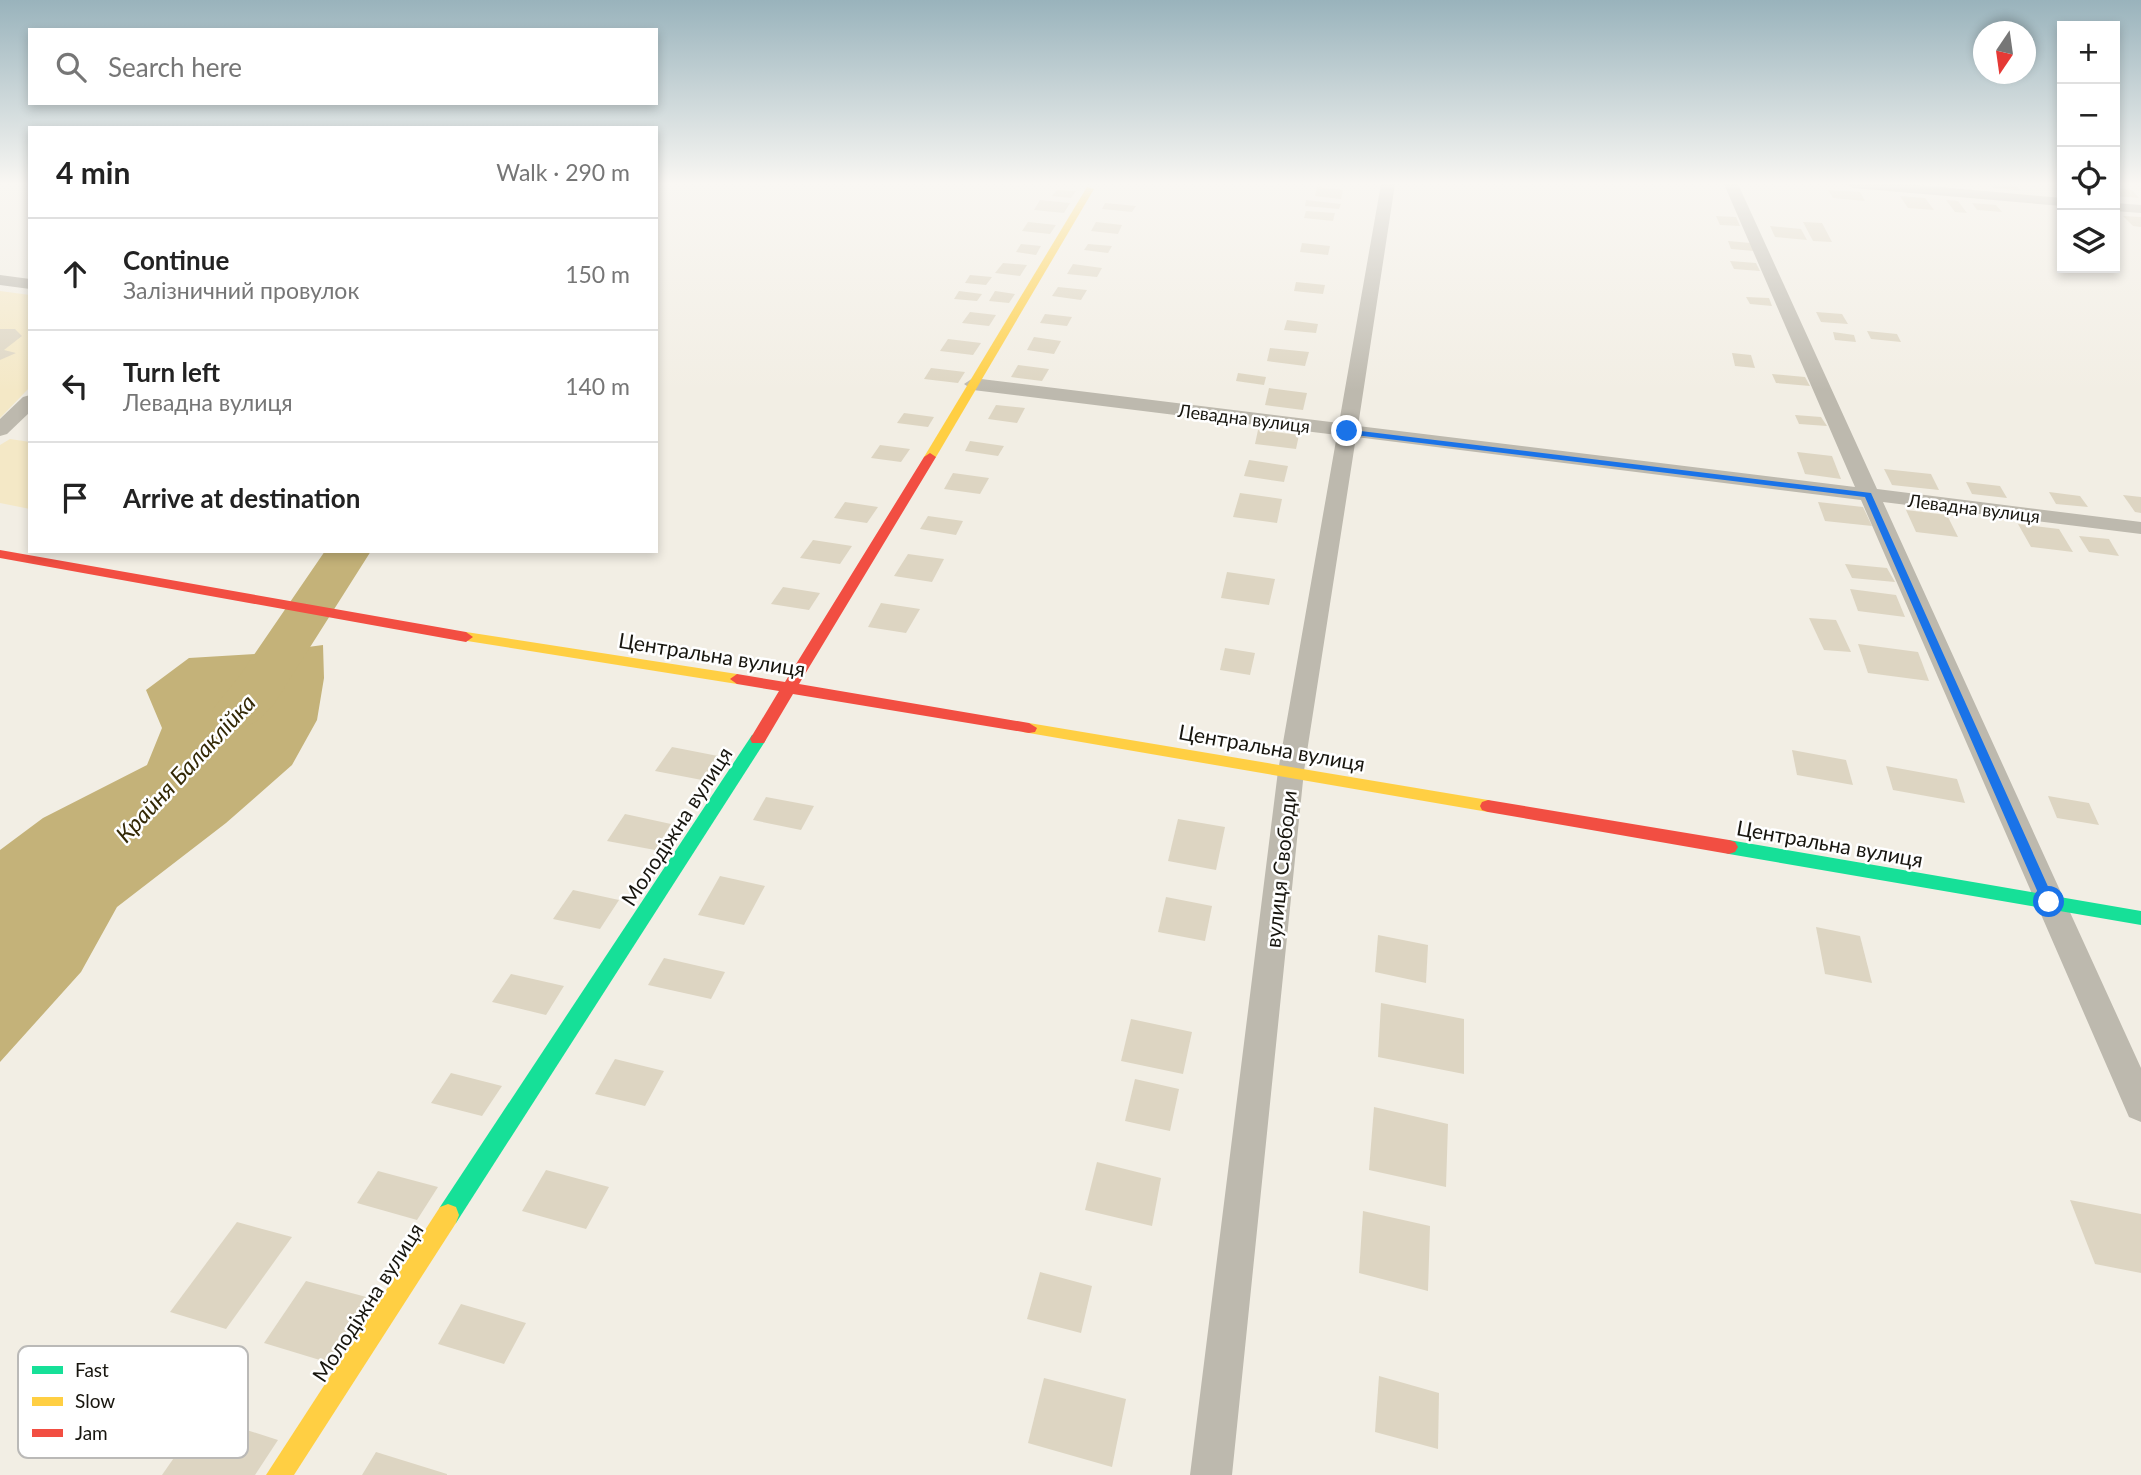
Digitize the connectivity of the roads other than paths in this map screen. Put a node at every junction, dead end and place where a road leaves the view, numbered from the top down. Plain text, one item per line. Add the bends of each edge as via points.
1 (1052, 253) edge
2 (1377, 253) edge
3 (1761, 253) edge
4 (0, 280) edge
5 (28, 284) edge
6 (973, 384) junction
7 (28, 403) edge
8 (0, 430) edge
9 (1347, 431) junction
10 (1868, 495) junction
11 (2141, 528) edge
12 (0, 554) edge
13 (792, 687) junction
14 (1291, 771) junction
15 (2049, 902) junction
16 (2141, 918) edge
17 (2141, 1106) edge
18 (279, 1475) edge
19 (1211, 1475) edge

1 - 6 street, Молодіжна вулиця
2 - 9 street, вулиця Свободи
3 - 10 street
4 - 5 street
6 - 9 street, Левадна вулиця
6 - 13 street, Молодіжна вулиця
7 - 8 street
9 - 10 street, Левадна вулиця
9 - 14 street, вулиця Свободи
10 - 11 street, Левадна вулиця
10 - 15 street
12 - 13 street, Центральна вулиця via 394,626
13 - 14 street, Центральна вулиця
13 - 18 street, Молодіжна вулиця
14 - 15 street, Центральна вулиця
14 - 19 street, вулиця Свободи
15 - 16 street, Центральна вулиця
15 - 17 street

